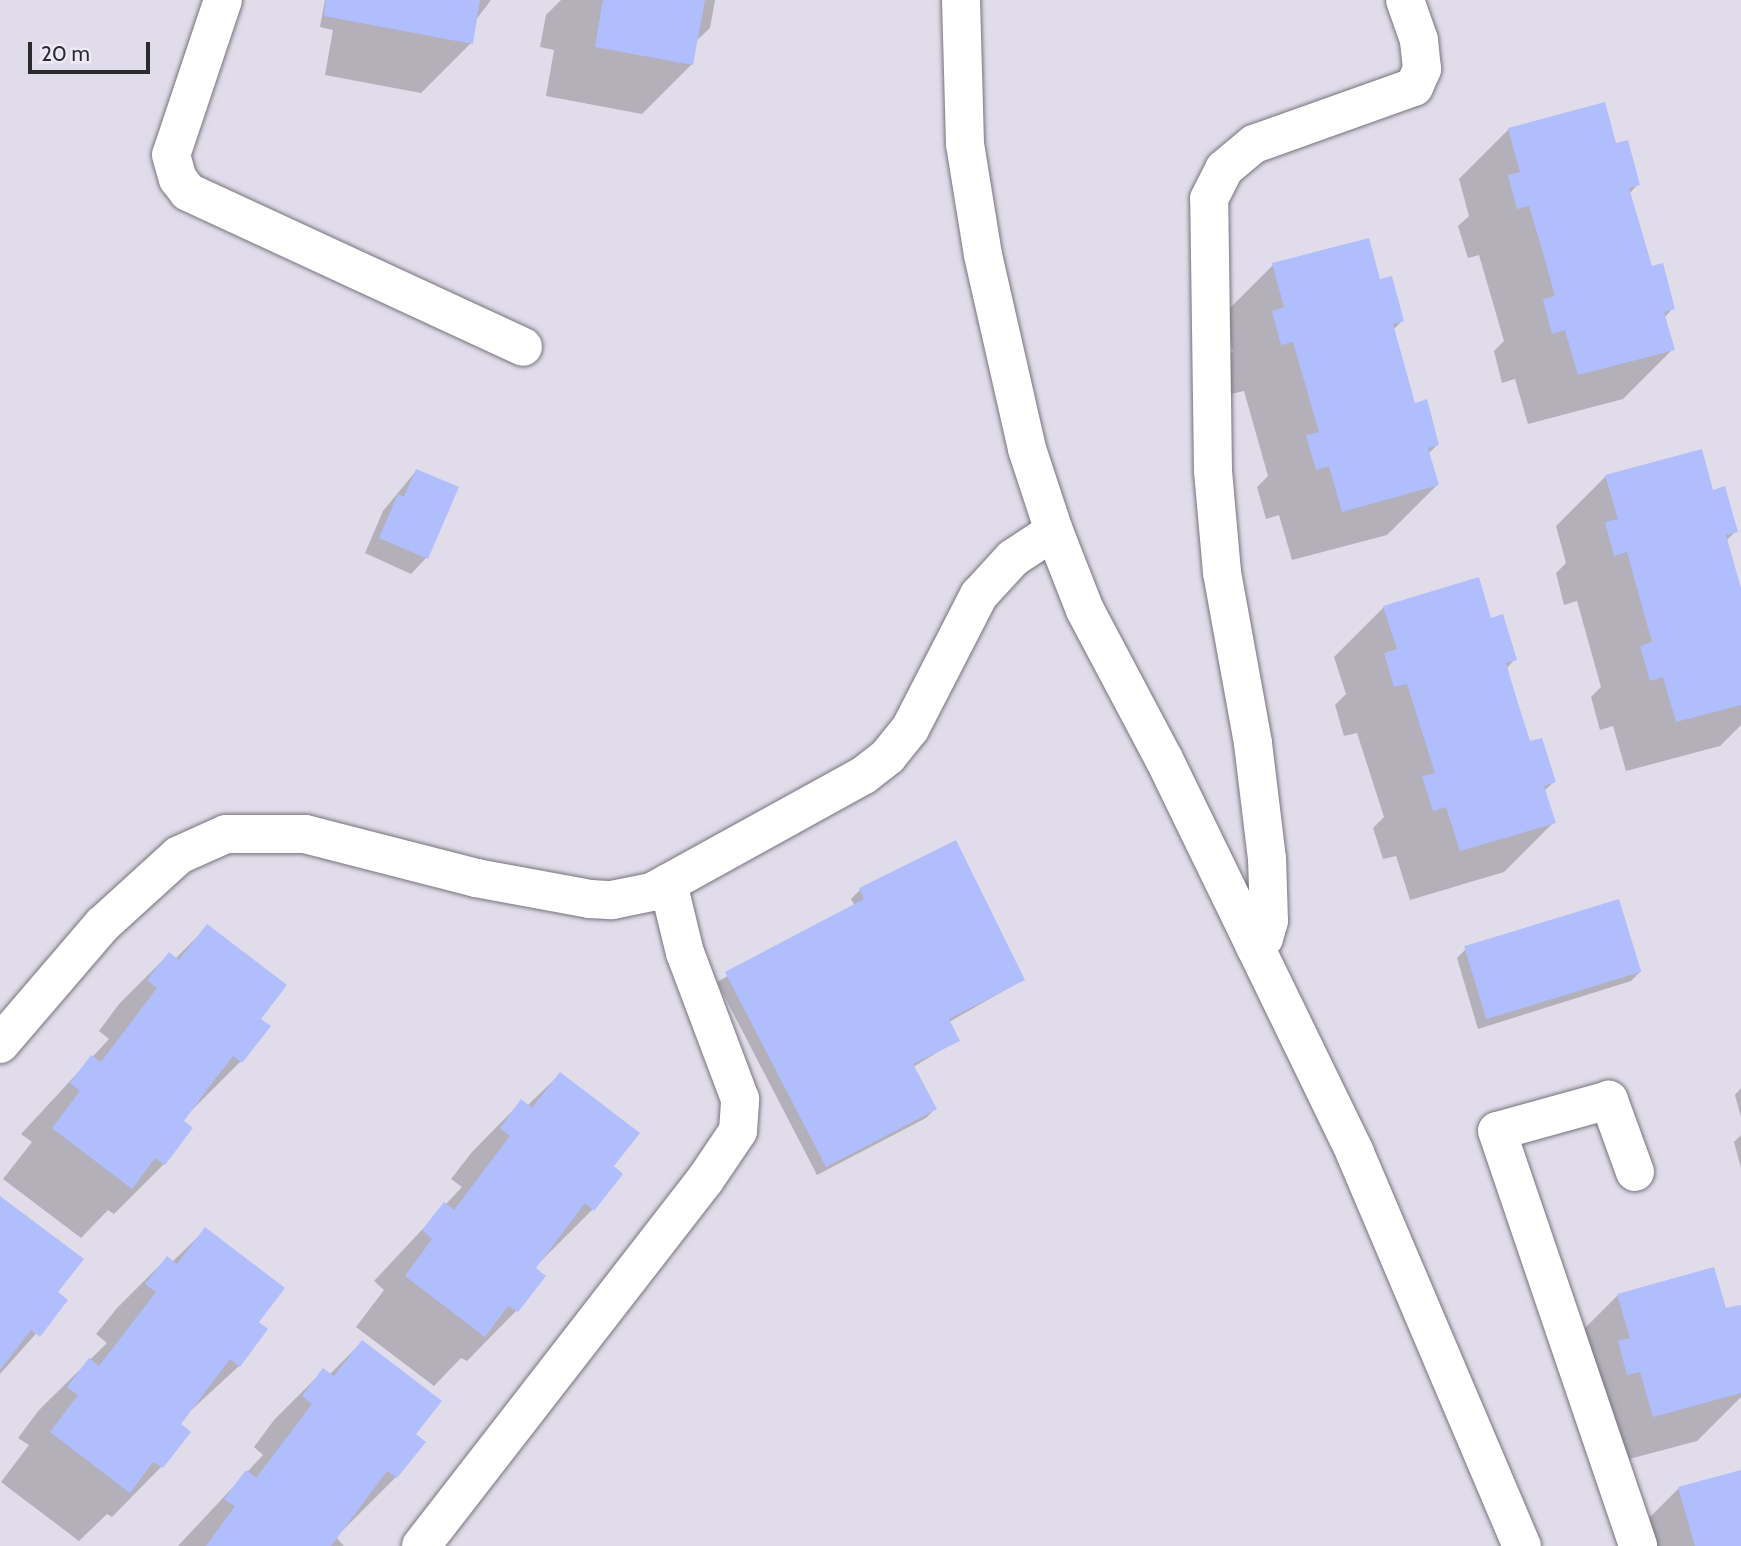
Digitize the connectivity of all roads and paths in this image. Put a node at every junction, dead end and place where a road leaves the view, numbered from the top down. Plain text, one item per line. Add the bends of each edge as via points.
1 (223, 0) edge
2 (961, 0) edge
3 (1405, 0) edge
4 (523, 347) dead end
5 (1054, 531) junction
6 (668, 883) junction
7 (1255, 947) junction
8 (0, 1044) edge
9 (1635, 1172) dead end
10 (421, 1546) edge
11 (1522, 1546) edge
12 (1638, 1546) edge

1 - 4 street via 171,155 178,179 188,191
2 - 5 street via 965,144 983,255 1027,449
3 - 7 street via 1419,40 1422,69 1414,87 1254,144 1224,169 1209,199 1213,471 1222,572 1253,743 1267,859 1269,921
5 - 6 street via 1013,558 979,595 910,729 888,756 864,775
5 - 7 street via 1085,610
6 - 8 street via 634,897 590,899 476,878 305,834 217,836 179,855 102,925
6 - 10 street via 685,953 740,1098 738,1130 705,1180
7 - 11 street via 1355,1153
9 - 12 street via 1609,1100 1497,1131

